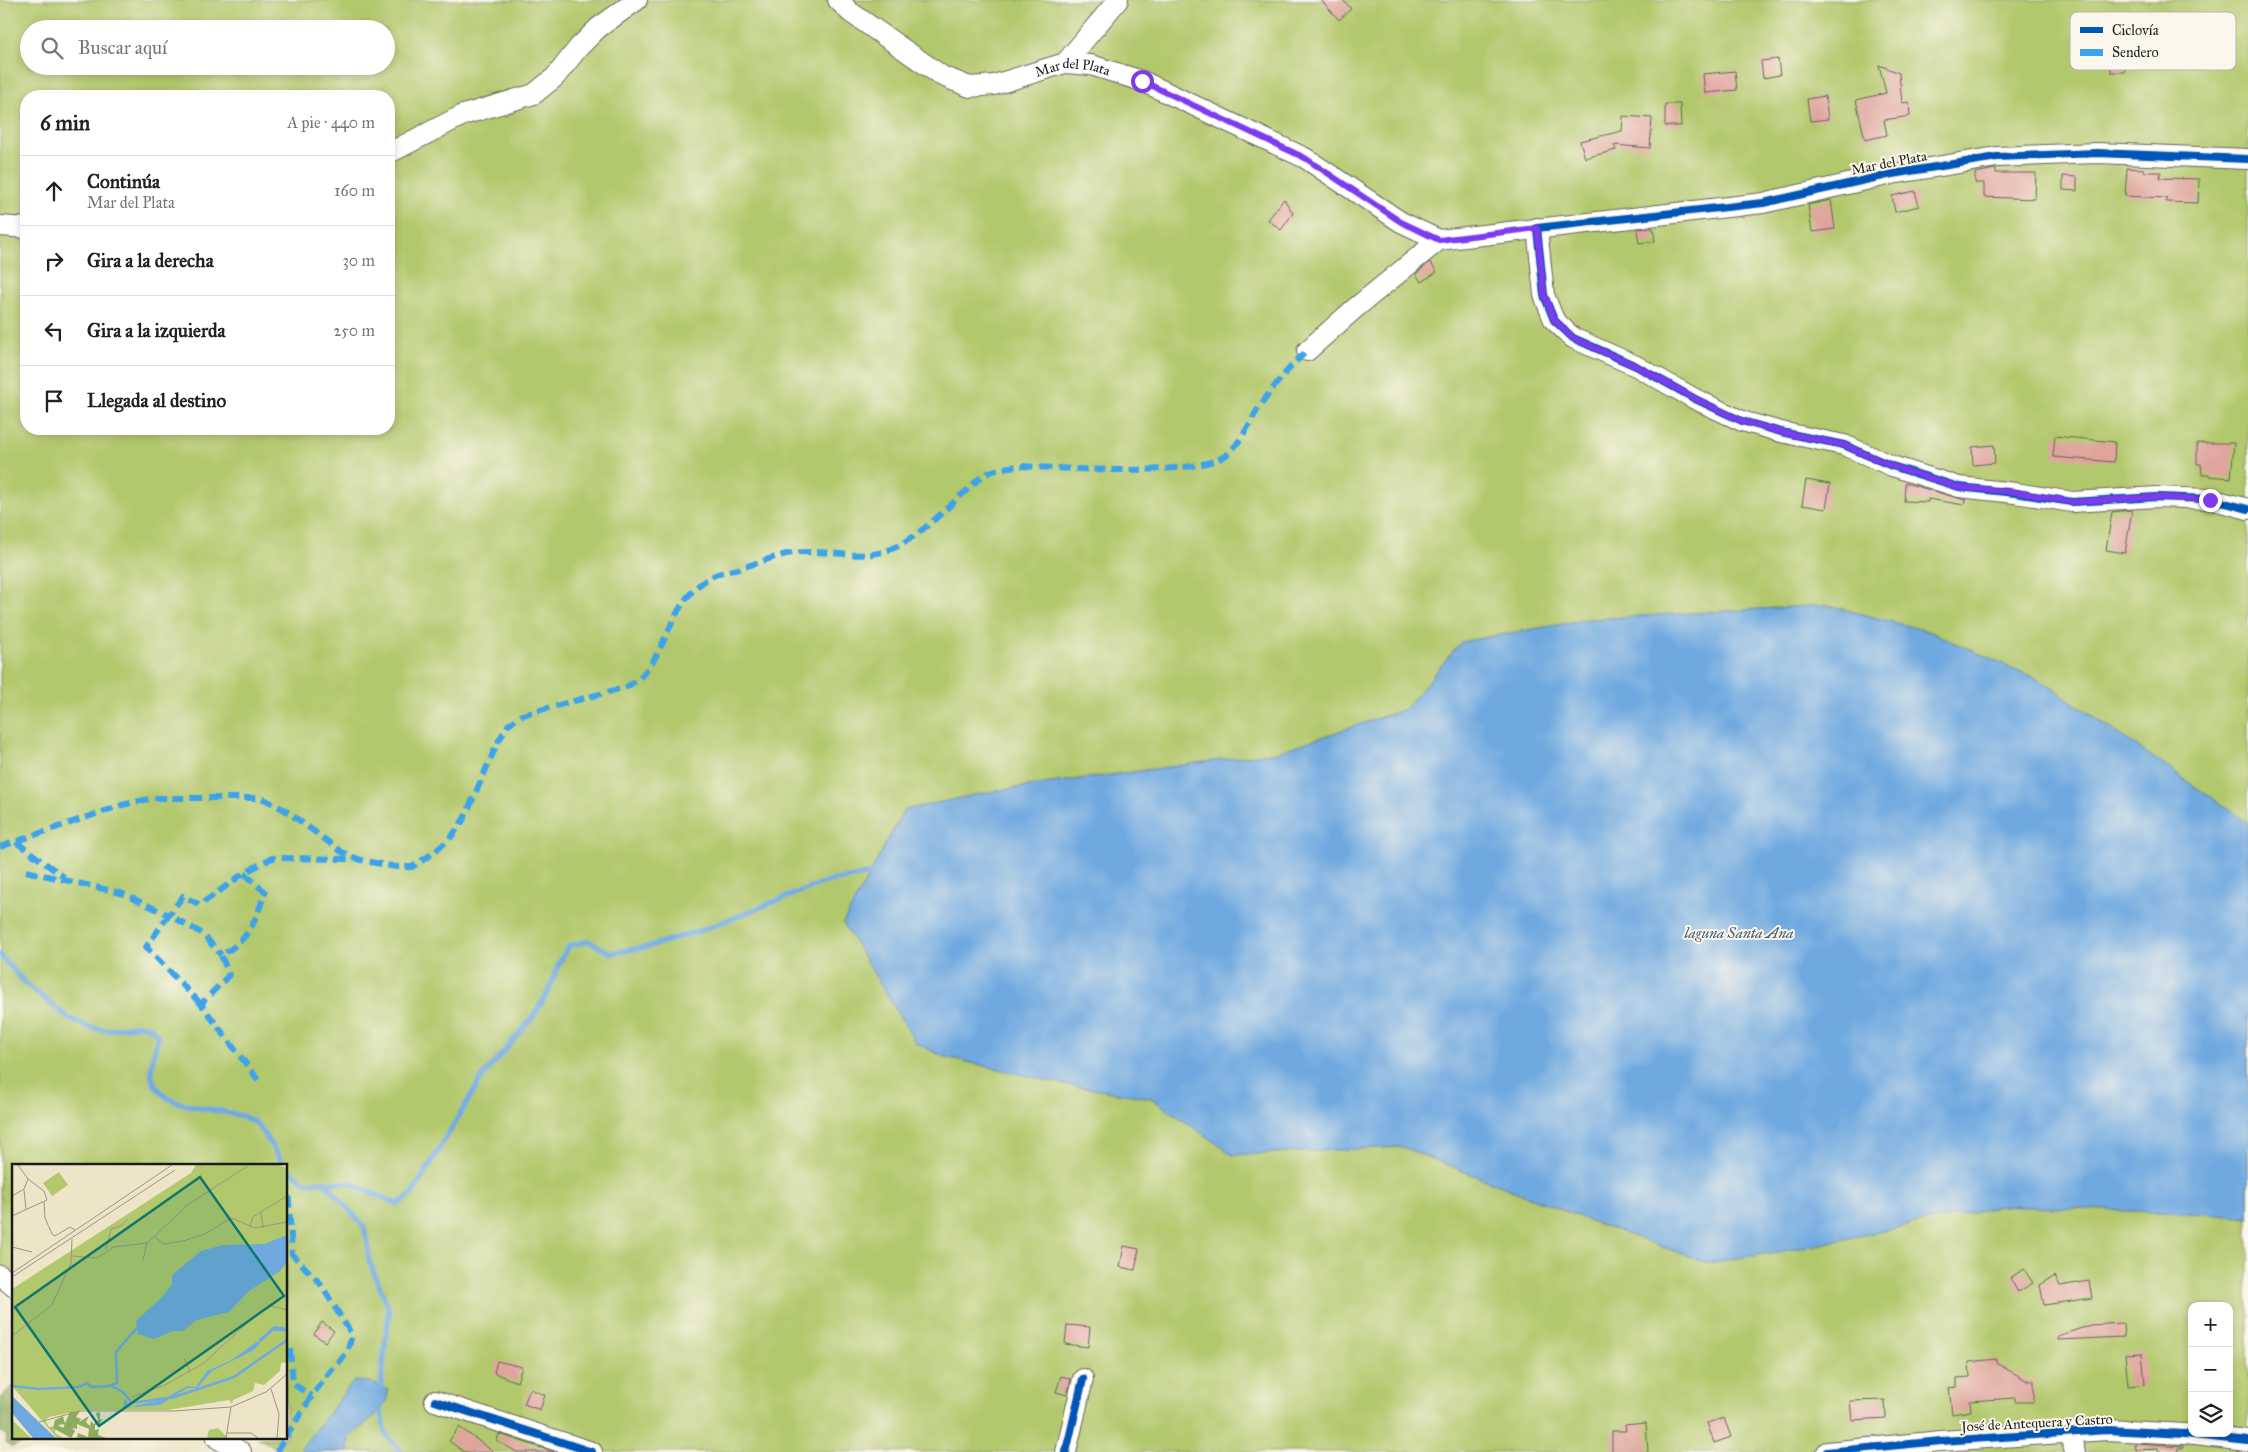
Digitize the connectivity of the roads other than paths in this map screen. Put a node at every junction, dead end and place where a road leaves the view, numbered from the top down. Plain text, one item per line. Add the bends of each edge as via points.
1 (637, 0) edge
2 (838, 0) edge
3 (1118, 0) edge
4 (1065, 63) junction
5 (395, 150) edge
6 (2248, 159) edge
7 (0, 226) edge
8 (20, 228) edge
9 (1537, 228) junction
10 (1439, 240) junction
11 (1306, 351) dead end
12 (2248, 509) edge
13 (0, 1275) edge
14 (12, 1285) edge
15 (1083, 1379) dead end
16 (436, 1401) dead end
17 (2070, 1432) junction
18 (220, 1440) edge
19 (2248, 1441) edge
20 (241, 1452) edge
21 (592, 1452) edge
22 (1066, 1452) edge
23 (1827, 1452) edge
24 (2074, 1452) edge

1 - 5 street via 598,28 555,77 534,94 463,115
2 - 4 street, Mar del Plata via 850,12 942,76 970,87 994,85
3 - 4 street
4 - 10 street, Mar del Plata via 1091,65 1142,81 1305,158 1401,222
6 - 9 street, Mar del Plata via 2096,153 1997,157 1892,174 1763,203
7 - 8 street
9 - 10 street, Mar del Plata
9 - 12 street via 1544,294 1554,320 1573,338 1636,366 1742,421 1844,445 1892,466 1958,487 2016,492 2072,502 2156,497 2210,500
10 - 11 street
13 - 14 street
15 - 22 street
16 - 21 street
17 - 19 street, José de Antequera y Castro via 2107,1430
17 - 23 street, José de Antequera y Castro
17 - 24 street
18 - 20 street

